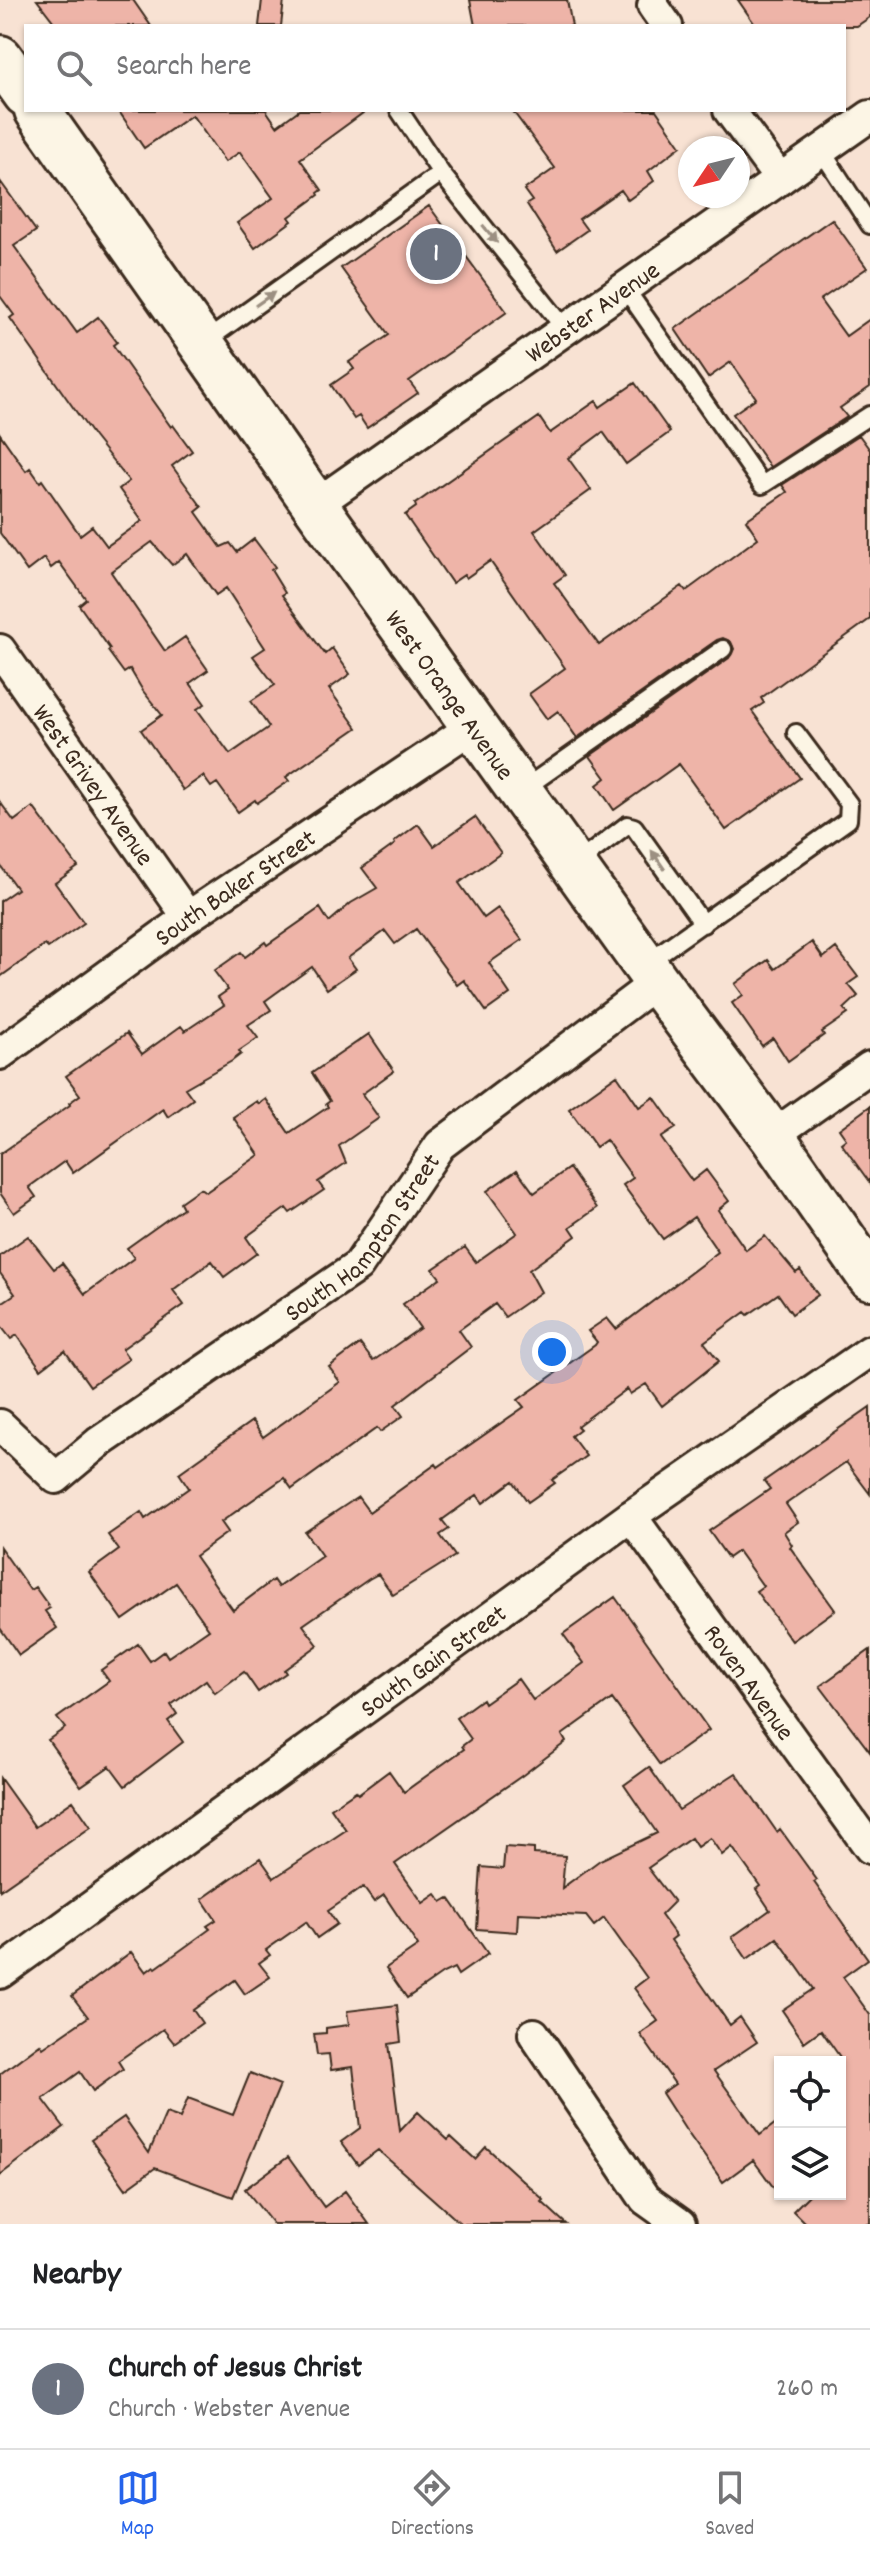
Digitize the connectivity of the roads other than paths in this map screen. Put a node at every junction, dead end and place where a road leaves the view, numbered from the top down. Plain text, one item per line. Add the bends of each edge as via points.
1 (0, 58) edge
2 (24, 91) edge
3 (38, 112) edge
4 (400, 112) edge
5 (730, 112) edge
6 (870, 116) edge
7 (821, 150) junction
8 (441, 173) junction
9 (780, 179) junction
10 (870, 225) edge
11 (625, 288) junction
12 (566, 330) junction
13 (201, 344) junction
14 (870, 415) edge
15 (315, 505) junction
16 (723, 649) dead end
17 (0, 650) edge
18 (474, 726) junction
19 (796, 733) dead end
20 (521, 791) junction
21 (574, 865) junction
22 (188, 917) junction
23 (703, 924) junction
24 (651, 973) junction
25 (0, 1054) edge
26 (870, 1067) edge
27 (772, 1136) junction
28 (870, 1277) edge
29 (870, 1351) edge
30 (0, 1425) edge
31 (631, 1516) junction
32 (870, 1848) edge
33 (4, 1962) edge
34 (534, 2034) dead end
35 (680, 2224) edge

1 - 2 street
3 - 13 street, West Orange Avenue
4 - 8 lane
5 - 9 street
6 - 7 street, Webster Avenue
7 - 9 street, Webster Avenue
7 - 10 lane
8 -> 12 lane
13 -> 8 lane
9 - 11 street, Webster Avenue
11 - 12 street, Webster Avenue
11 - 14 lane via 762,485
12 - 15 street, Webster Avenue
13 - 15 street, West Orange Avenue
15 - 18 street, West Orange Avenue
16 - 20 lane
17 - 22 street, West Grivey Avenue
18 - 20 street, West Orange Avenue
18 - 22 street, South Baker Street
19 - 23 lane via 849,804 848,820
20 - 21 street, West Orange Avenue
23 -> 21 lane via 634,827 627,825
21 - 24 street, West Orange Avenue
22 - 25 street, South Baker Street
23 - 24 lane
24 - 27 street, West Orange Avenue
24 - 30 street, South Hampton Street via 440,1145 358,1266 98,1443 56,1478
26 - 27 street
27 - 28 street, West Orange Avenue
29 - 31 street, South Gain Street
31 - 32 street, Roven Avenue
31 - 33 street, South Gain Street
34 - 35 street via 645,2199

